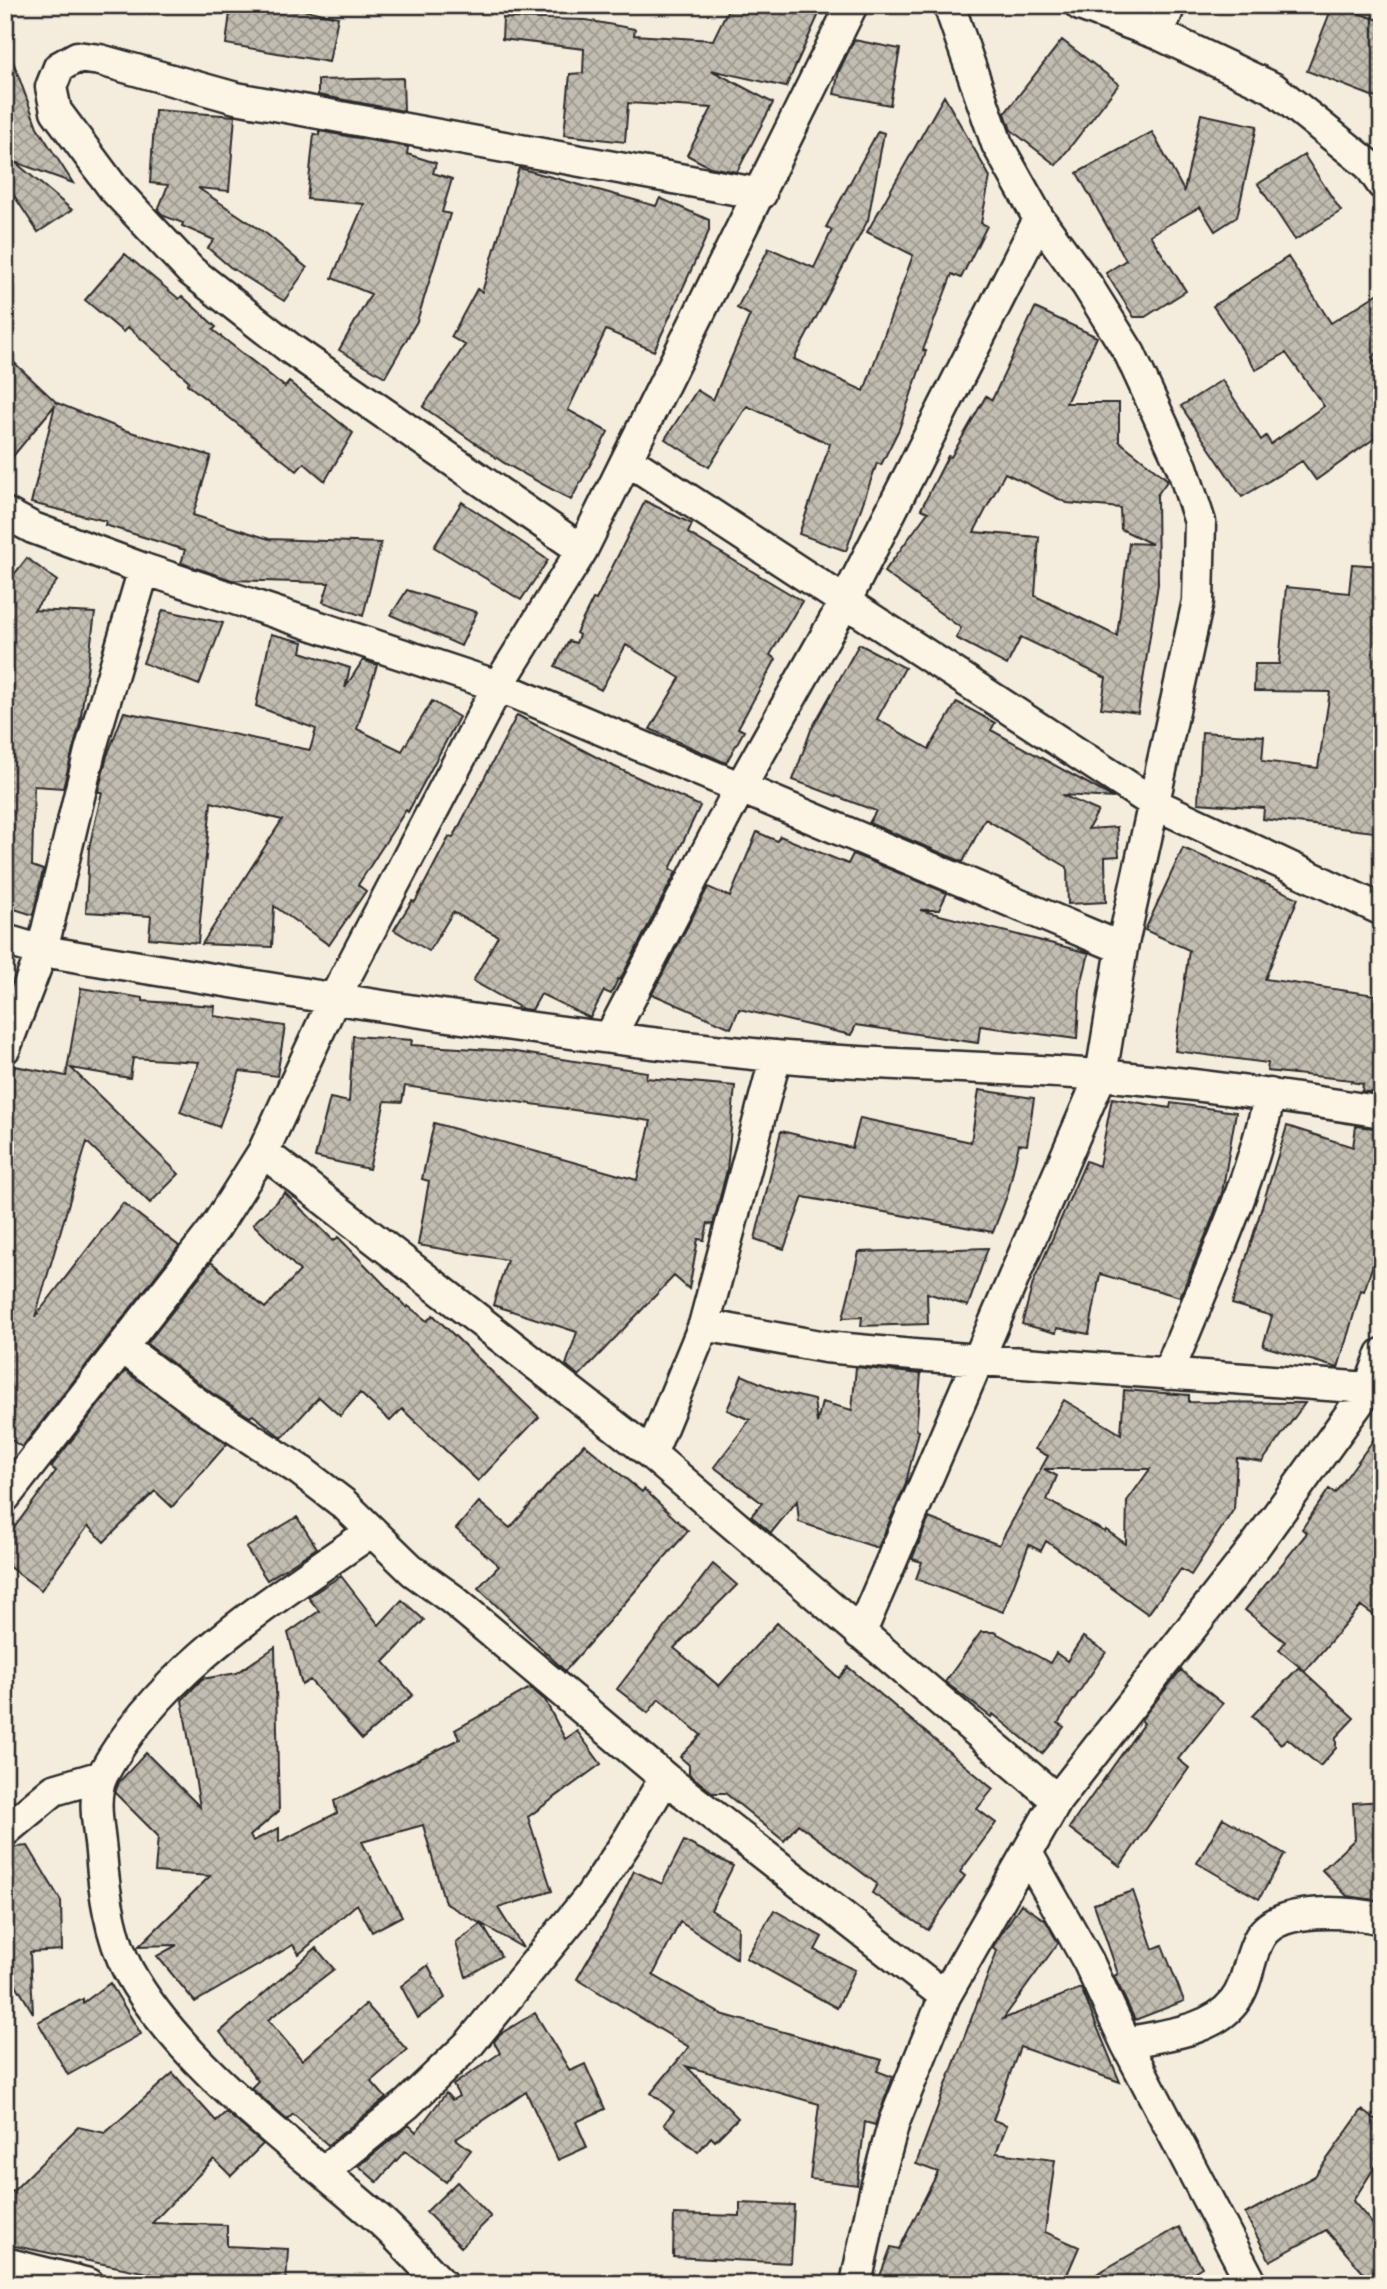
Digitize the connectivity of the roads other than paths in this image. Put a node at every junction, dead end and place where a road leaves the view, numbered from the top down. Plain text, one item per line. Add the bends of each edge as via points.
1 (852, 5) edge
2 (950, 5) edge
3 (1080, 5) edge
4 (1171, 5) edge
5 (1158, 34) junction
6 (1377, 167) edge
7 (761, 194) junction
8 (1039, 219) junction
9 (628, 460) junction
10 (5, 513) edge
11 (582, 550) junction
12 (144, 569) junction
13 (846, 600) junction
14 (498, 686) junction
15 (740, 788) junction
16 (1155, 804) junction
17 (1382, 910) edge
18 (5, 940) edge
19 (1122, 948) junction
20 (42, 951) junction
21 (334, 999) junction
22 (610, 1037) junction
23 (5, 1048) edge
24 (776, 1056) junction
25 (1101, 1075) junction
26 (1269, 1094) junction
27 (1382, 1112) edge
28 (263, 1152) junction
29 (704, 1325) junction
30 (122, 1347) junction
31 (1382, 1354) edge
32 (980, 1359) junction
33 (1168, 1374) junction
34 (1369, 1388) junction
35 (651, 1454) junction
36 (5, 1497) edge
37 (372, 1531) junction
38 (860, 1634) junction
39 (102, 1776) junction
40 (665, 1778) junction
41 (1057, 1800) junction
42 (5, 1831) edge
43 (1027, 1853) junction
44 (1382, 1919) edge
45 (945, 1996) junction
46 (1126, 2043) junction
47 (323, 2172) junction
48 (5, 2263) edge
49 (89, 2284) edge
50 (442, 2284) edge
51 (856, 2284) edge
52 (1252, 2284) edge

1 - 7 street
2 - 8 street via 997,145
3 - 5 street
4 - 5 street
5 - 6 street via 1273,88
7 - 9 street
7 - 11 street via 236,98 100,60 77,57 59,67 51,86 56,111 114,189 191,271 291,349
8 - 13 street
8 - 16 street via 1130,354 1182,467 1200,522 1198,601
9 - 11 street
9 - 13 street
10 - 12 street
11 - 14 street
12 - 14 street
12 - 20 street via 90,751
13 - 15 street
13 - 16 street
14 - 15 street
14 - 21 street
15 - 19 street
15 - 22 street
16 - 17 street
16 - 19 street
18 - 20 street
19 - 25 street
20 - 21 street
20 - 23 street
21 - 22 street
21 - 28 street
22 - 24 street
24 - 25 street
24 - 29 street
25 - 26 street
25 - 32 street
26 - 27 street
26 - 33 street via 1262,1132 1241,1192
28 - 30 street via 215,1228
28 - 35 street
29 - 32 street via 825,1347
29 - 35 street
30 - 36 street
30 - 37 street via 213,1415 301,1471
31 - 34 street
32 - 33 street
32 - 38 street
33 - 34 street
34 - 41 street via 1253,1549
35 - 38 street
37 - 39 street via 188,1669 129,1736
37 - 40 street via 414,1571
38 - 41 street
39 - 42 street via 54,1790
39 - 47 street via 96,1799 102,1864 112,1927 128,1970 158,2014 205,2068
40 - 45 street
40 - 47 street via 591,1895 470,2043 407,2104
41 - 43 street
43 - 45 street
43 - 46 street via 1088,1961
44 - 46 street via 1354,1913 1312,1913 1270,1926 1234,2002 1210,2022
45 - 51 street via 894,2122
46 - 52 street
47 - 50 street via 378,2218
48 - 49 street

